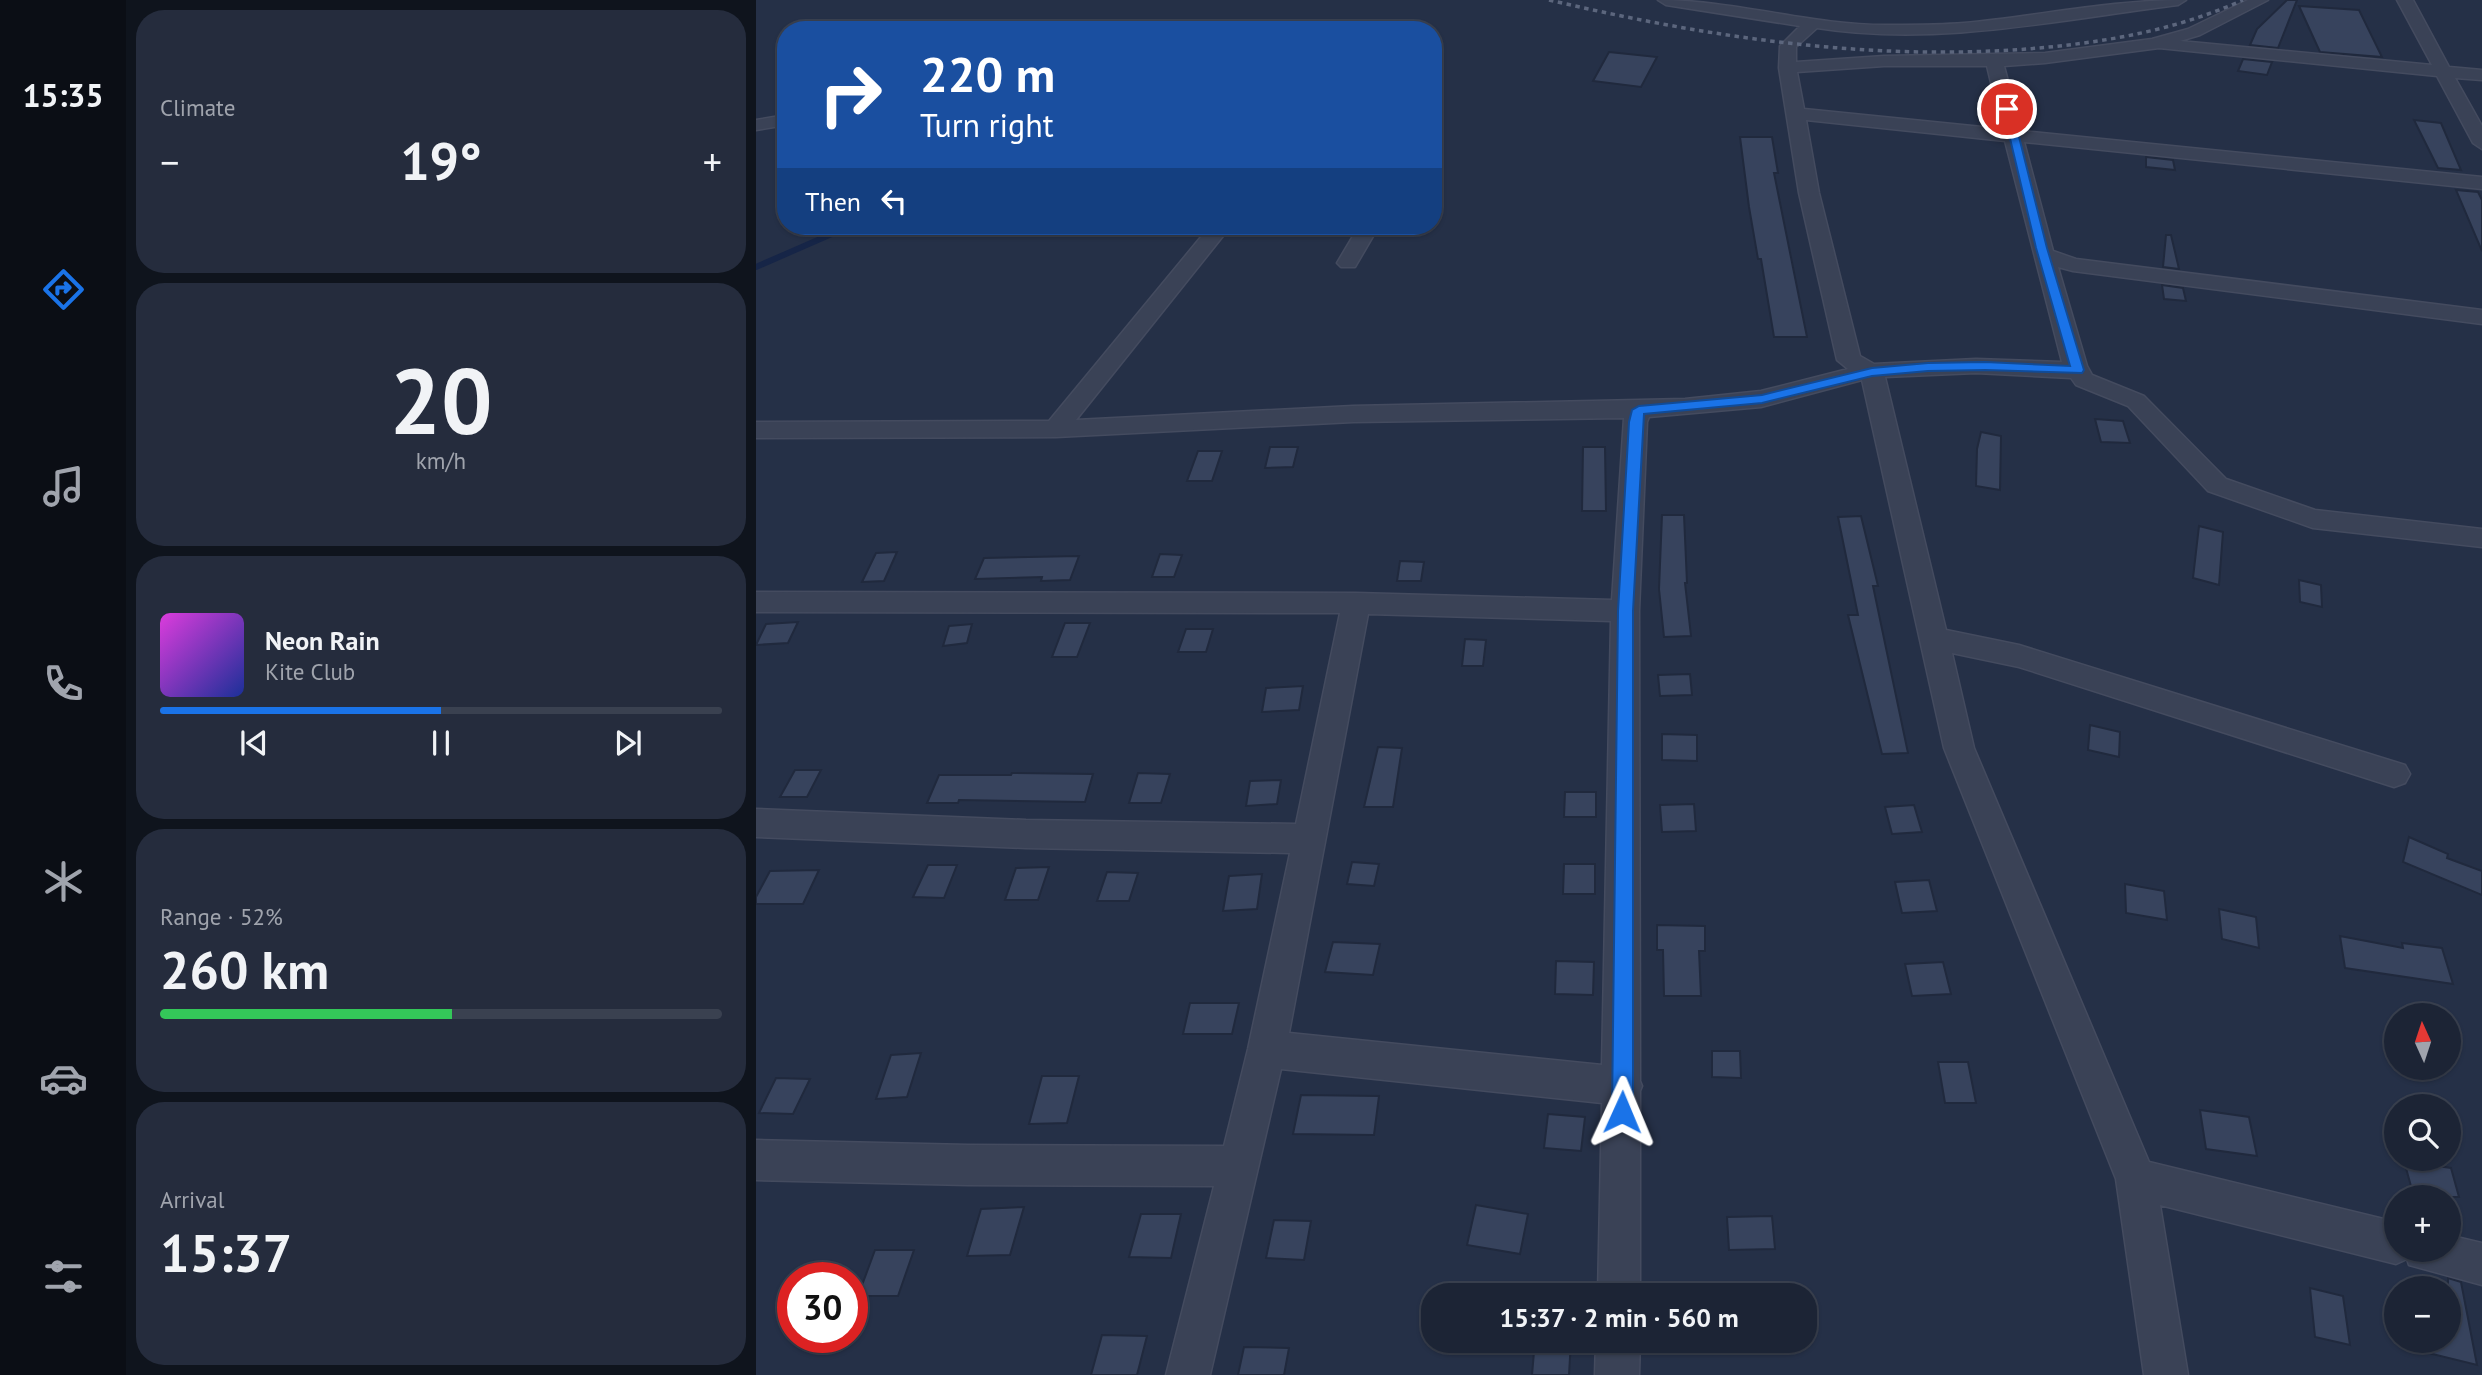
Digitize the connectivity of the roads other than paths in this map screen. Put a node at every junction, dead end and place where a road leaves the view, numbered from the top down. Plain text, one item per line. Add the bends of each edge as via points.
1 (1666, 0) edge
2 (2178, 0) edge
3 (2260, 0) edge
4 (2404, 0) edge
5 (1813, 16) junction
6 (2154, 44) junction
7 (1994, 61) junction
8 (1787, 68) junction
9 (2445, 72) junction
10 (2482, 75) edge
11 (1797, 114) junction
12 (777, 122) edge
13 (756, 125) edge
14 (2014, 134) junction
15 (2482, 143) edge
16 (2482, 183) edge
17 (1214, 235) edge
18 (1364, 235) edge
19 (2044, 256) junction
20 (1349, 263) dead end
21 (2482, 317) edge
22 (2078, 370) junction
23 (1872, 372) junction
24 (1639, 410) junction
25 (1056, 429) junction
26 (756, 430) edge
27 (2482, 538) edge
28 (756, 602) edge
29 (1356, 604) junction
30 (1625, 611) junction
31 (1933, 638) junction
32 (2394, 774) dead end
33 (756, 823) edge
34 (1308, 839) junction
35 (1266, 1049) junction
36 (1623, 1086) junction
37 (756, 1160) edge
38 (1237, 1166) junction
39 (2136, 1180) junction
40 (2384, 1240) edge
41 (2461, 1259) edge
42 (2482, 1264) edge
43 (1619, 1283) edge
44 (1618, 1353) edge
45 (1188, 1375) edge
46 (1617, 1375) edge
47 (2166, 1375) edge

1 - 5 street
2 - 5 street via 1963,28 1886,30
3 - 6 street via 2194,32
4 - 9 street
5 - 8 street via 1788,46
6 - 7 street
6 - 9 street
7 - 8 street via 1884,61
7 - 14 street
8 - 11 street
9 - 10 street
9 - 15 street
11 - 14 street
11 - 23 street via 1809,193 1849,360
12 - 13 street
14 - 16 street
14 - 19 street
17 - 25 street
18 - 20 street
19 - 21 street via 2073,265
19 - 22 street
22 - 23 street via 1985,366
22 - 27 street via 2084,380 2136,401 2217,485 2313,519
23 - 24 street via 1762,399
23 - 31 street
24 - 25 street via 1353,414
24 - 30 street
25 - 26 street
28 - 29 street
29 - 30 street
29 - 34 street
30 - 36 street
31 - 32 street via 2019,656
31 - 39 street via 1959,748
33 - 34 street
34 - 35 street
35 - 36 street
35 - 38 street
36 - 43 street
37 - 38 street
38 - 45 street
39 - 40 street
39 - 47 street
41 - 42 street
44 - 46 street

